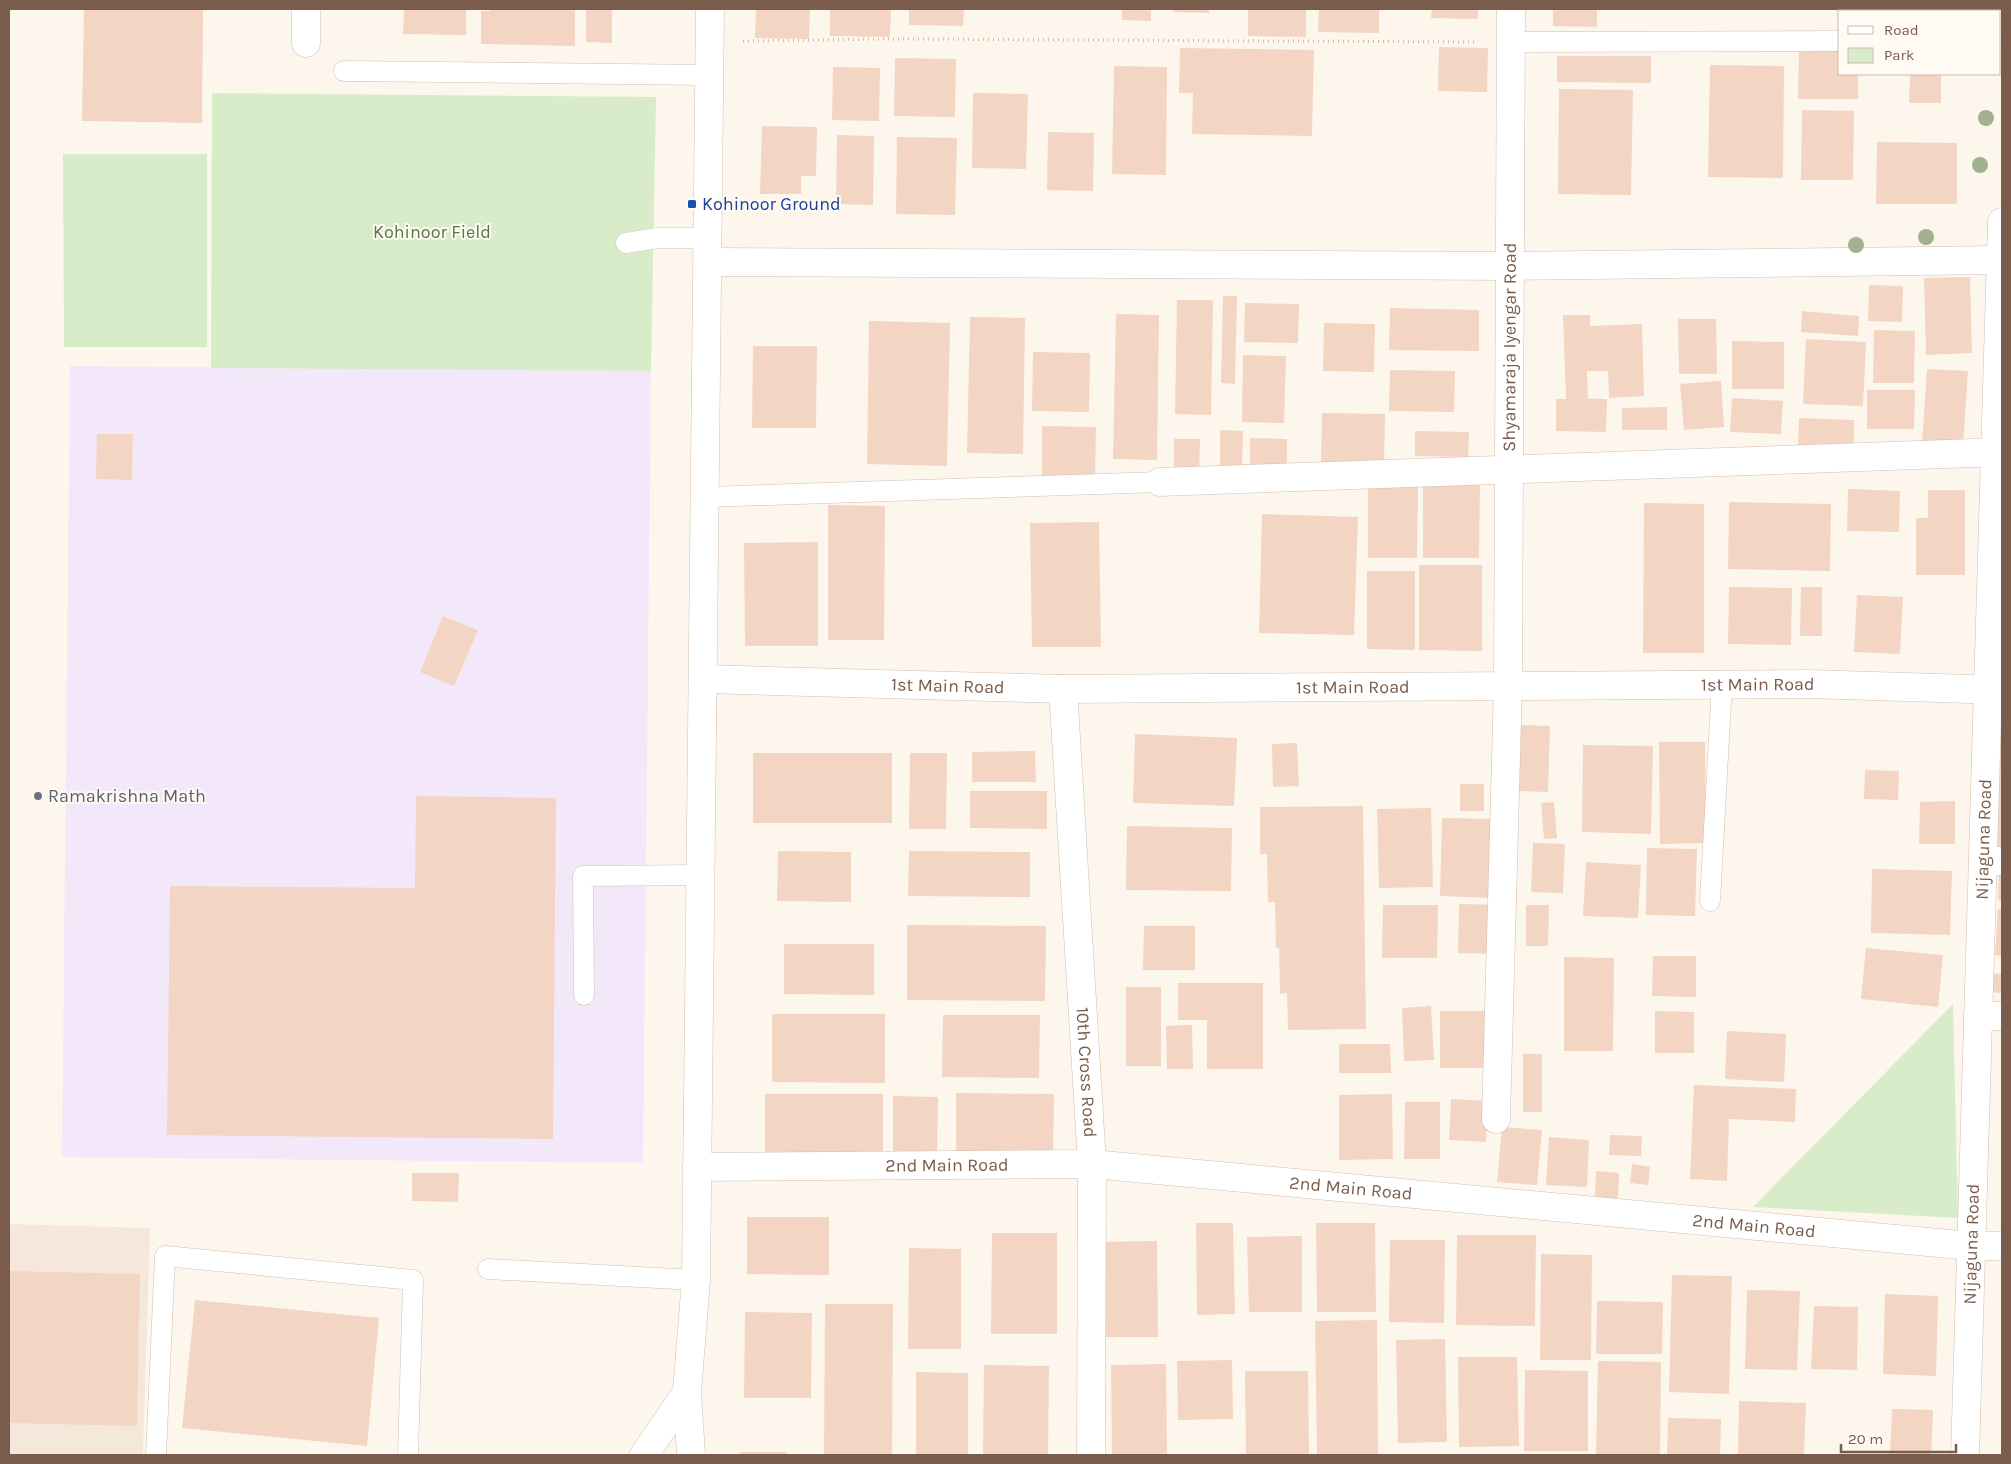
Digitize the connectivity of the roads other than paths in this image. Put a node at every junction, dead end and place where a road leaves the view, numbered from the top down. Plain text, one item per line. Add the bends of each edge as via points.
1 (306, 9) edge
2 (710, 9) edge
3 (1511, 9) edge
4 (1838, 41) edge
5 (1511, 42) junction
6 (306, 43) dead end
7 (344, 70) dead end
8 (710, 75) junction
9 (2002, 222) edge
10 (626, 243) dead end
11 (707, 250) junction
12 (2002, 260) edge
13 (1509, 266) junction
14 (2000, 377) edge
15 (1999, 452) edge
16 (1508, 469) junction
17 (1160, 482) joint
18 (705, 497) junction
19 (703, 679) junction
20 (1508, 684) junction
21 (1722, 684) junction
22 (1063, 689) junction
23 (1995, 690) edge
24 (1993, 861) edge
25 (701, 875) junction
26 (1710, 901) dead end
27 (584, 995) dead end
28 (1990, 1016) edge
29 (1496, 1119) dead end
30 (1092, 1164) junction
31 (698, 1167) junction
32 (1971, 1246) junction
33 (2002, 1246) edge
34 (488, 1269) dead end
35 (696, 1280) junction
36 (686, 1392) junction
37 (156, 1455) edge
38 (408, 1455) edge
39 (644, 1455) edge
40 (691, 1455) edge
41 (1091, 1455) edge
42 (1965, 1455) edge

1 - 6 street
2 - 8 street
3 - 5 street, Shyamaraja Iyengar Road
4 - 5 lane
5 - 13 street, Shyamaraja Iyengar Road
7 - 8 lane
8 - 11 street
9 - 12 street, Nijaguna Road
10 - 11 lane via 658,238
11 - 13 street
11 - 18 street
12 - 13 street
12 - 14 street, Nijaguna Road
13 - 16 street, Shyamaraja Iyengar Road
14 - 15 street, Nijaguna Road
15 - 16 street
15 - 23 street, Nijaguna Road
16 - 17 street
16 - 20 street, Shyamaraja Iyengar Road
17 - 18 lane
18 - 19 street
19 - 22 street, 1st Main Road
19 - 25 street
20 - 21 street, 1st Main Road
20 - 22 street, 1st Main Road
20 - 29 street, Shyamaraja Iyengar Road
21 - 23 street, 1st Main Road
21 - 26 lane
22 - 30 street, 10th Cross Road
23 - 24 street, Nijaguna Road
24 - 28 street, Nijaguna Road
25 - 27 lane via 582,876
25 - 31 street
28 - 32 street, Nijaguna Road
30 - 31 street, 2nd Main Road
30 - 32 street, 2nd Main Road
30 - 41 street, 10th Cross Road
31 - 35 street
32 - 33 street, 2nd Main Road
32 - 42 street, Nijaguna Road
34 - 35 lane
35 - 36 street
36 - 39 street
36 - 40 street
37 - 38 lane via 165,1256 413,1280

